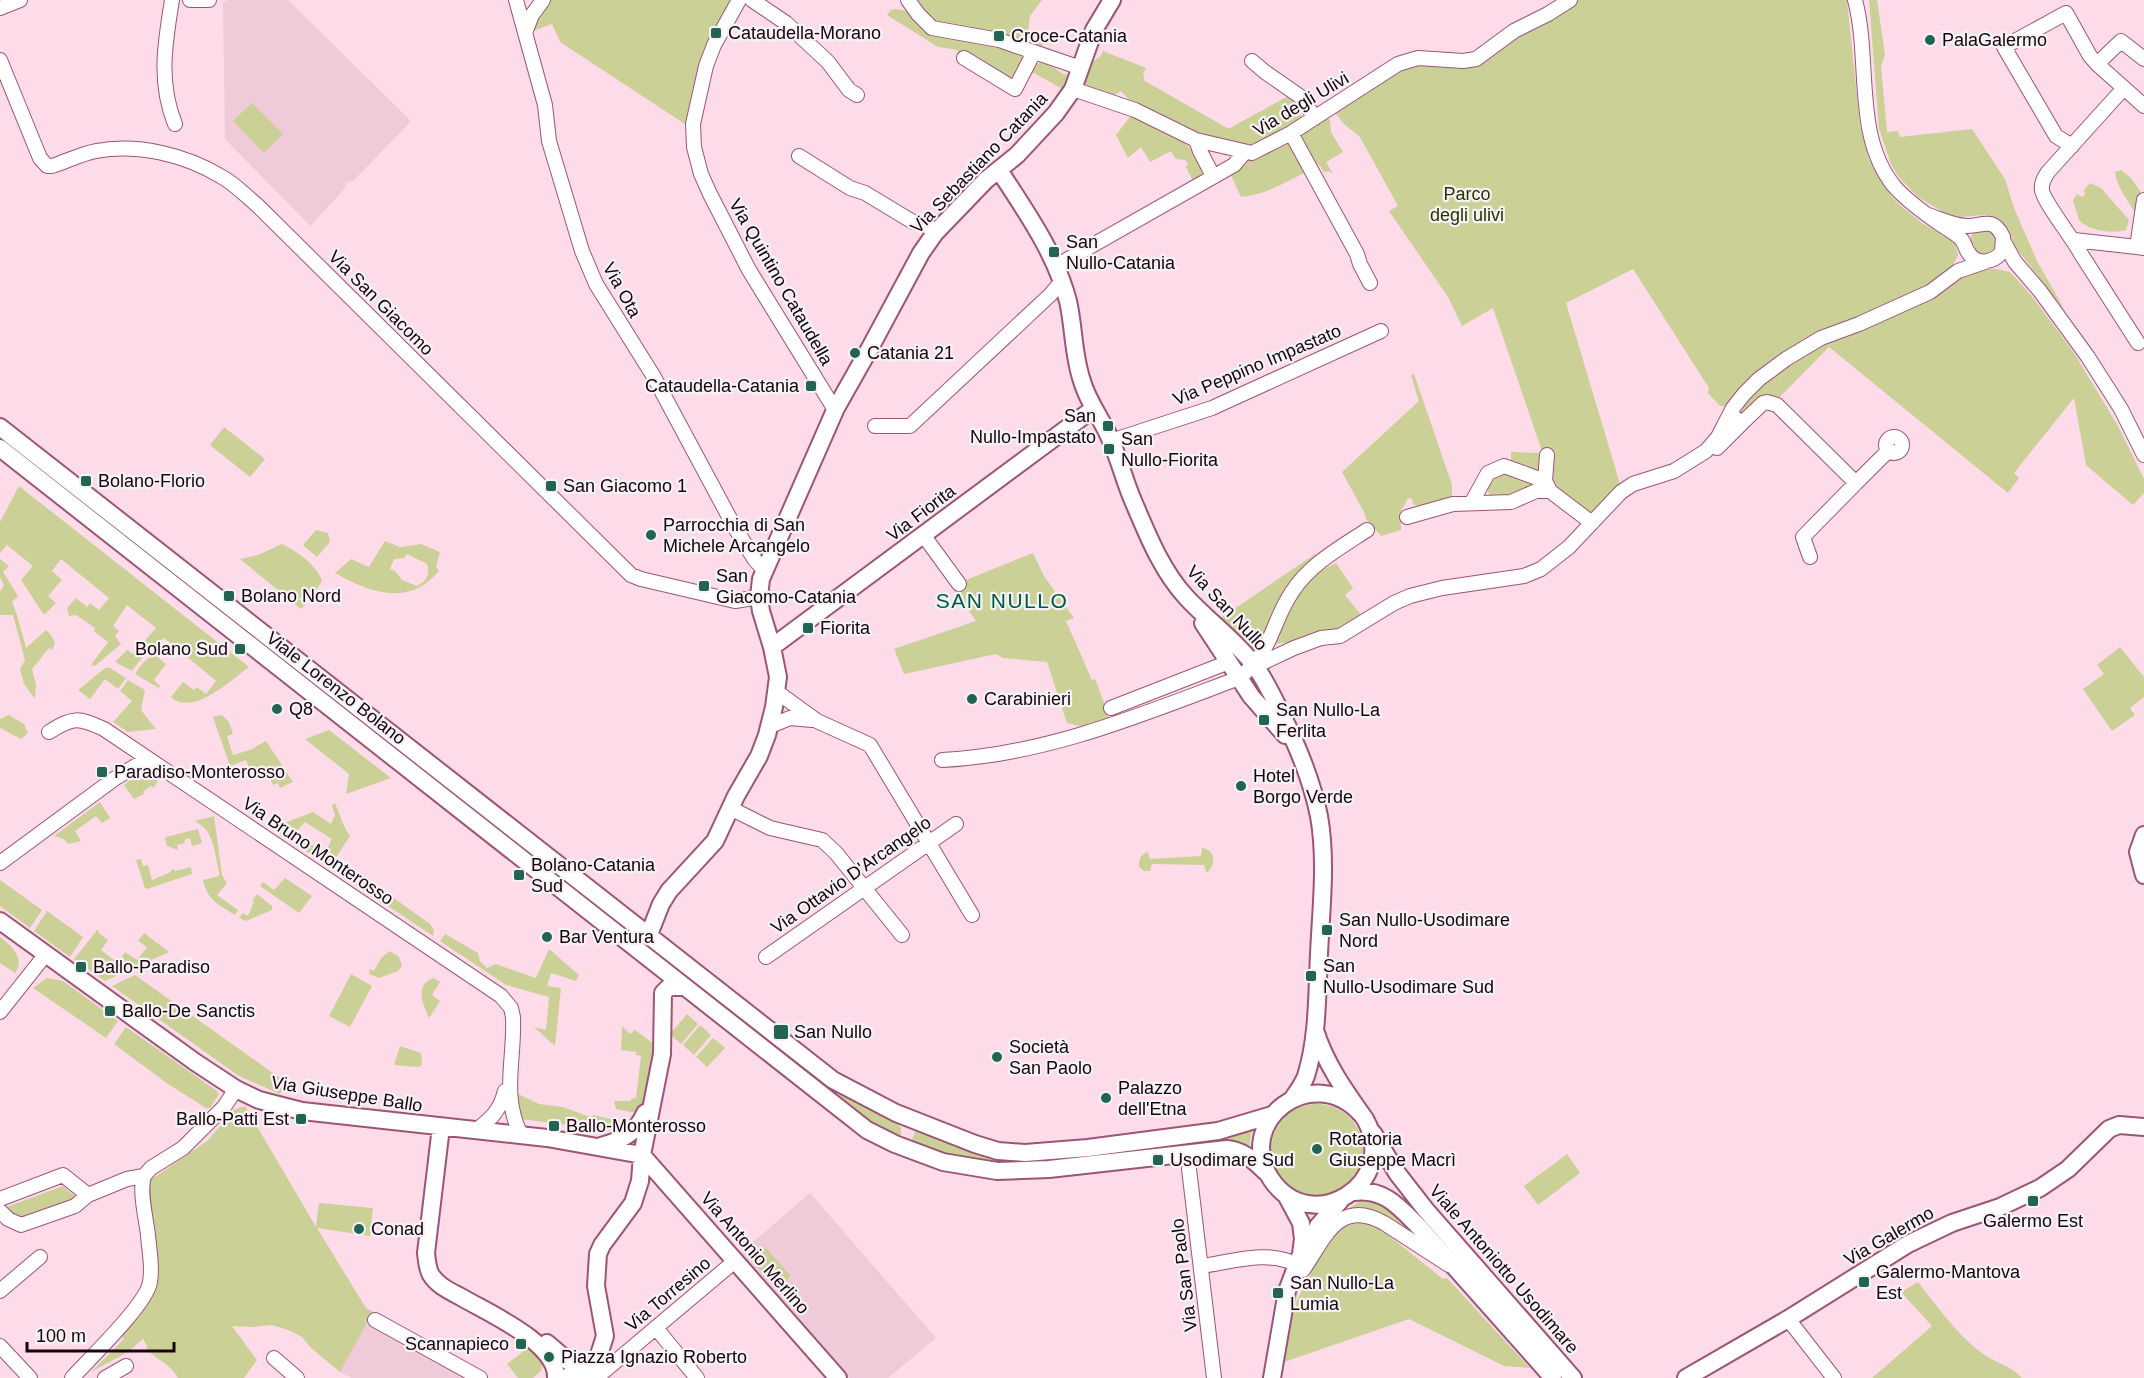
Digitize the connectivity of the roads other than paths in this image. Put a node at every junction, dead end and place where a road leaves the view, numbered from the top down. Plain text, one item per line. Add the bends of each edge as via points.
1 (20, 0) edge
2 (172, 0) edge
3 (190, 0) edge
4 (209, 0) edge
5 (516, 0) edge
6 (543, 0) edge
7 (739, 0) edge
8 (752, 0) edge
9 (908, 0) edge
10 (1113, 0) edge
11 (1570, 0) edge
12 (1855, 0) edge
13 (1862, 0) edge
14 (2058, 0) edge
15 (0, 8) edge
16 (2066, 13) junction
17 (1860, 23) junction
18 (525, 33) junction
19 (1034, 52) junction
20 (964, 58) dead end
21 (2144, 59) edge
22 (0, 60) edge
23 (1252, 61) dead end
24 (2097, 64) junction
25 (1081, 68) junction
26 (2124, 88) junction
27 (1073, 89) junction
28 (856, 95) dead end
29 (2144, 106) edge
30 (1315, 118) junction
31 (175, 124) dead end
32 (1291, 133) junction
33 (1196, 140) junction
34 (2072, 146) junction
35 (1245, 152) junction
36 (799, 156) dead end
37 (999, 170) junction
38 (1214, 176) junction
39 (2144, 200) edge
40 (1928, 215) junction
41 (1974, 226) junction
42 (935, 233) junction
43 (2074, 240) junction
44 (2004, 242) junction
45 (1965, 246) junction
46 (2141, 247) edge
47 (1988, 261) junction
48 (1958, 271) junction
49 (1059, 273) junction
50 (2026, 275) junction
51 (1370, 283) dead end
52 (1381, 330) dead end
53 (2141, 346) edge
54 (836, 408) junction
55 (1093, 409) junction
56 (1730, 414) junction
57 (1742, 423) junction
58 (874, 426) dead end
59 (0, 427) edge
60 (1111, 441) junction
61 (0, 448) edge
62 (1889, 450) dead end
63 (1547, 455) dead end
64 (2144, 455) edge
65 (1674, 471) junction
66 (1856, 483) junction
67 (1547, 486) junction
68 (1472, 502) junction
69 (1407, 517) dead end
70 (1592, 523) junction
71 (1367, 530) dead end
72 (924, 536) junction
73 (1810, 557) dead end
74 (764, 570) junction
75 (959, 584) dead end
76 (759, 597) junction
77 (1223, 642) junction
78 (772, 647) junction
79 (1229, 662) junction
80 (1254, 665) junction
81 (1239, 678) junction
82 (775, 700) junction
83 (1111, 708) dead end
84 (799, 718) junction
85 (817, 721) junction
86 (770, 726) junction
87 (48, 732) dead end
88 (1297, 749) junction
89 (147, 759) junction
90 (942, 760) dead end
91 (730, 808) junction
92 (956, 824) dead end
93 (2144, 835) edge
94 (928, 842) junction
95 (0, 863) edge
96 (2144, 875) edge
97 (863, 888) junction
98 (972, 915) dead end
99 (0, 921) edge
100 (902, 935) dead end
101 (648, 937) junction
102 (46, 954) junction
103 (766, 957) dead end
104 (647, 958) junction
105 (684, 987) junction
106 (662, 1002) junction
107 (0, 1012) edge
108 (1314, 1026) junction
109 (510, 1065) junction
110 (236, 1089) junction
111 (654, 1094) junction
112 (1293, 1098) junction
113 (896, 1113) junction
114 (1272, 1115) junction
115 (1365, 1119) junction
116 (2144, 1126) edge
117 (441, 1127) junction
118 (476, 1131) junction
119 (521, 1136) junction
120 (895, 1144) junction
121 (600, 1146) junction
122 (642, 1155) junction
123 (1189, 1169) dead end
124 (1268, 1173) junction
125 (144, 1176) junction
126 (88, 1195) junction
127 (1286, 1195) junction
128 (1348, 1195) junction
129 (0, 1199) edge
130 (0, 1212) edge
131 (40, 1257) dead end
132 (735, 1261) junction
133 (1201, 1266) junction
134 (1300, 1268) junction
135 (1459, 1271) junction
136 (0, 1291) edge
137 (1788, 1319) junction
138 (375, 1320) dead end
139 (656, 1328) junction
140 (525, 1334) junction
141 (0, 1346) edge
142 (548, 1354) junction
143 (274, 1358) dead end
144 (126, 1366) dead end
145 (590, 1373) edge
146 (1689, 1377) edge
147 (30, 1378) edge
148 (72, 1378) edge
149 (105, 1378) edge
150 (297, 1378) edge
151 (480, 1378) edge
152 (545, 1378) edge
153 (556, 1378) edge
154 (564, 1378) edge
155 (697, 1378) edge
156 (838, 1378) edge
157 (1214, 1378) edge
158 (1272, 1378) edge
159 (1553, 1378) edge
160 (1573, 1378) edge
161 (1834, 1378) edge

1 - 15 street
2 - 31 street via 163,66 164,89
3 - 4 street
5 - 18 street, Via Ota
6 - 18 street
7 - 54 street, Via Quintino Cataudella via 714,45 700,88 693,136 697,161 749,270
8 - 28 street via 786,23
9 - 19 street via 932,28 978,35
10 - 25 main road, Via Sebastiano Catania via 1094,30
11 - 30 street, Via degli Ulivi via 1514,31 1480,57 1468,61 1405,61
12 - 17 street
13 - 17 street
14 - 16 street
16 - 24 street
16 - 34 street via 2004,47 2056,136
17 - 40 street via 1869,129 1876,155 1893,185
18 - 74 street, Via Ota via 545,105 549,141 589,270 660,387 735,528
19 - 20 street via 1015,89
19 - 25 street
21 - 24 street via 2121,41
22 - 76 street, Via San Giacomo via 40,158 47,166 98,151 133,150 177,157 224,178 265,213 632,575 735,601
23 - 30 street via 1301,97
24 - 26 street
25 - 27 main road, Via Sebastiano Catania
26 - 29 street
26 - 34 street
27 - 33 street via 1135,110
27 - 37 main road, Via Sebastiano Catania via 1041,131
30 - 32 street, Via degli Ulivi
32 - 35 street, Via degli Ulivi via 1259,151
32 - 51 street
33 - 35 street
33 - 38 street
34 - 43 street via 2042,183 2044,198
35 - 38 street, Via degli Ulivi via 1234,165
36 - 42 street
37 - 42 main road, Via Sebastiano Catania
37 - 49 main road, Via San Nullo via 1039,232
38 - 49 street, Via degli Ulivi
39 - 46 street
40 - 41 street
40 - 45 street
41 - 44 street via 1993,225
41 - 45 street via 1967,234
42 - 54 main road, Via Sebastiano Catania
43 - 46 street
43 - 53 street
44 - 47 street via 2002,252
44 - 50 street
45 - 47 street via 1973,258
45 - 48 street
47 - 48 street
47 - 50 street via 2006,263
48 - 56 street via 1918,298 1801,348 1753,385
49 - 55 main road, Via San Nullo via 1071,318 1077,367
49 - 58 street, Via degli Ulivi via 1050,295 910,426
50 - 64 street via 2088,357
52 - 60 street, Via Peppino Impastato via 1212,408
54 - 74 main road, Via Sebastiano Catania
55 - 60 main road, Via San Nullo
55 - 72 main road, Via Fiorita
56 - 57 street
56 - 65 street via 1706,451
57 - 65 street via 1699,464
57 - 66 street via 1758,405 1773,403
59 - 101 main road, Viale Lorenzo Bolano
60 - 77 main road, Via San Nullo via 1158,556
61 - 104 main road, Viale Lorenzo Bolano
62 - 66 street
63 - 67 street
65 - 70 street via 1628,487
66 - 73 street via 1803,537
67 - 68 street via 1511,502
67 - 68 street via 1509,466 1499,467 1488,472
67 - 70 street
68 - 69 street
70 - 80 street via 1560,555 1532,573 1410,596 1340,636 1321,638
71 - 80 street via 1338,549 1295,588 1266,650
72 - 75 street
72 - 78 main road, Via Fiorita
74 - 76 main road, Via Sebastiano Catania
76 - 78 main road, Via Sebastiano Catania
77 - 79 main road
77 - 80 main road, Via San Nullo
78 - 82 main road, Via Sebastiano Catania via 778,677
79 - 81 main road
79 - 83 street
80 - 81 street
80 - 88 main road, Via San Nullo
81 - 88 main road
81 - 90 street via 1086,734 1004,754
82 - 84 street
82 - 85 street
82 - 86 main road, Via Sebastiano Catania
84 - 85 street
84 - 86 street
85 - 94 street via 870,745
86 - 91 main road, Via Sebastiano Catania via 759,756
87 - 89 street, Via Bruno Monterosso via 65,722 84,719
88 - 108 main road, Via San Nullo via 1315,800 1322,840
89 - 95 street
89 - 109 street, Via Bruno Monterosso via 501,996 513,1017
91 - 97 street via 770,828 822,840
91 - 101 main road, Via Sebastiano Catania via 710,849 669,891
92 - 94 street, Via Ottavio D'Arcangelo
93 - 96 main road via 2138,852
94 - 97 street, Via Ottavio D'Arcangelo
94 - 98 street
97 - 100 street
97 - 103 street, Via Ottavio D'Arcangelo
99 - 102 main road, Via Giuseppe Ballo
101 - 113 main road via 833,1080
102 - 107 street
102 - 110 main road, Via Giuseppe Ballo
104 - 105 main road
104 - 106 main road via 657,978
105 - 106 main road via 667,988
105 - 120 main road via 867,1130
106 - 111 main road via 662,1054
108 - 112 main road, Via San Nullo via 1306,1077
108 - 115 main road, Viale Antoniotto Usodimare via 1341,1085
109 - 118 street via 500,1109
109 - 119 street via 510,1106
110 - 117 main road, Via Giuseppe Ballo via 279,1107
110 - 125 street via 193,1140
111 - 121 main road via 636,1129
111 - 122 main road
112 - 114 main road
112 - 115 main road via 1330,1094 1344,1099
113 - 114 main road via 988,1149 1026,1153 1218,1131
113 - 120 main road via 907,1126 907,1134
114 - 124 main road via 1262,1143
115 - 128 main road via 1373,1140 1371,1165 1365,1179
115 - 160 main road, Viale Antoniotto Usodimare via 1396,1173
116 - 137 main road, Via Galermo via 2119,1125 2109,1129 2068,1169 2040,1188 1923,1236
117 - 118 main road, Via Giuseppe Ballo
117 - 140 main road via 426,1252 428,1269 444,1287
118 - 119 main road, Via Giuseppe Ballo
119 - 121 main road, Via Giuseppe Ballo
120 - 124 main road via 943,1162 997,1171 1227,1149 1247,1154
121 - 122 main road, Via Giuseppe Ballo
122 - 132 main road, Via Antonio Merlino
122 - 145 main road via 633,1203 598,1254 596,1286 605,1336
123 - 133 street, Via San Paolo
124 - 127 main road
125 - 126 street
125 - 148 street via 141,1190 151,1274 148,1290
126 - 129 street via 63,1174
126 - 130 street via 75,1206 21,1225
127 - 128 main road via 1314,1205
127 - 134 main road via 1303,1232
128 - 134 main road via 1318,1226
128 - 135 main road, Viale Antoniotto Usodimare via 1373,1191 1389,1199
131 - 136 street
132 - 139 street, Via Torresino
132 - 156 main road, Via Antonio Merlino
133 - 134 street via 1271,1256
133 - 157 street, Via San Paolo
134 - 135 street via 1332,1226 1361,1215 1376,1218
134 - 158 main road via 1287,1291
135 - 159 main road, Viale Antoniotto Usodimare
137 - 146 main road, Via Galermo
137 - 161 street
138 - 151 street
139 - 145 street, Via Torresino
139 - 155 street
140 - 142 main road
140 - 145 main road via 547,1343
141 - 147 street
142 - 152 street via 551,1368
142 - 153 main road
143 - 150 street
144 - 149 street
145 - 154 street, Via Torresino via 571,1372

